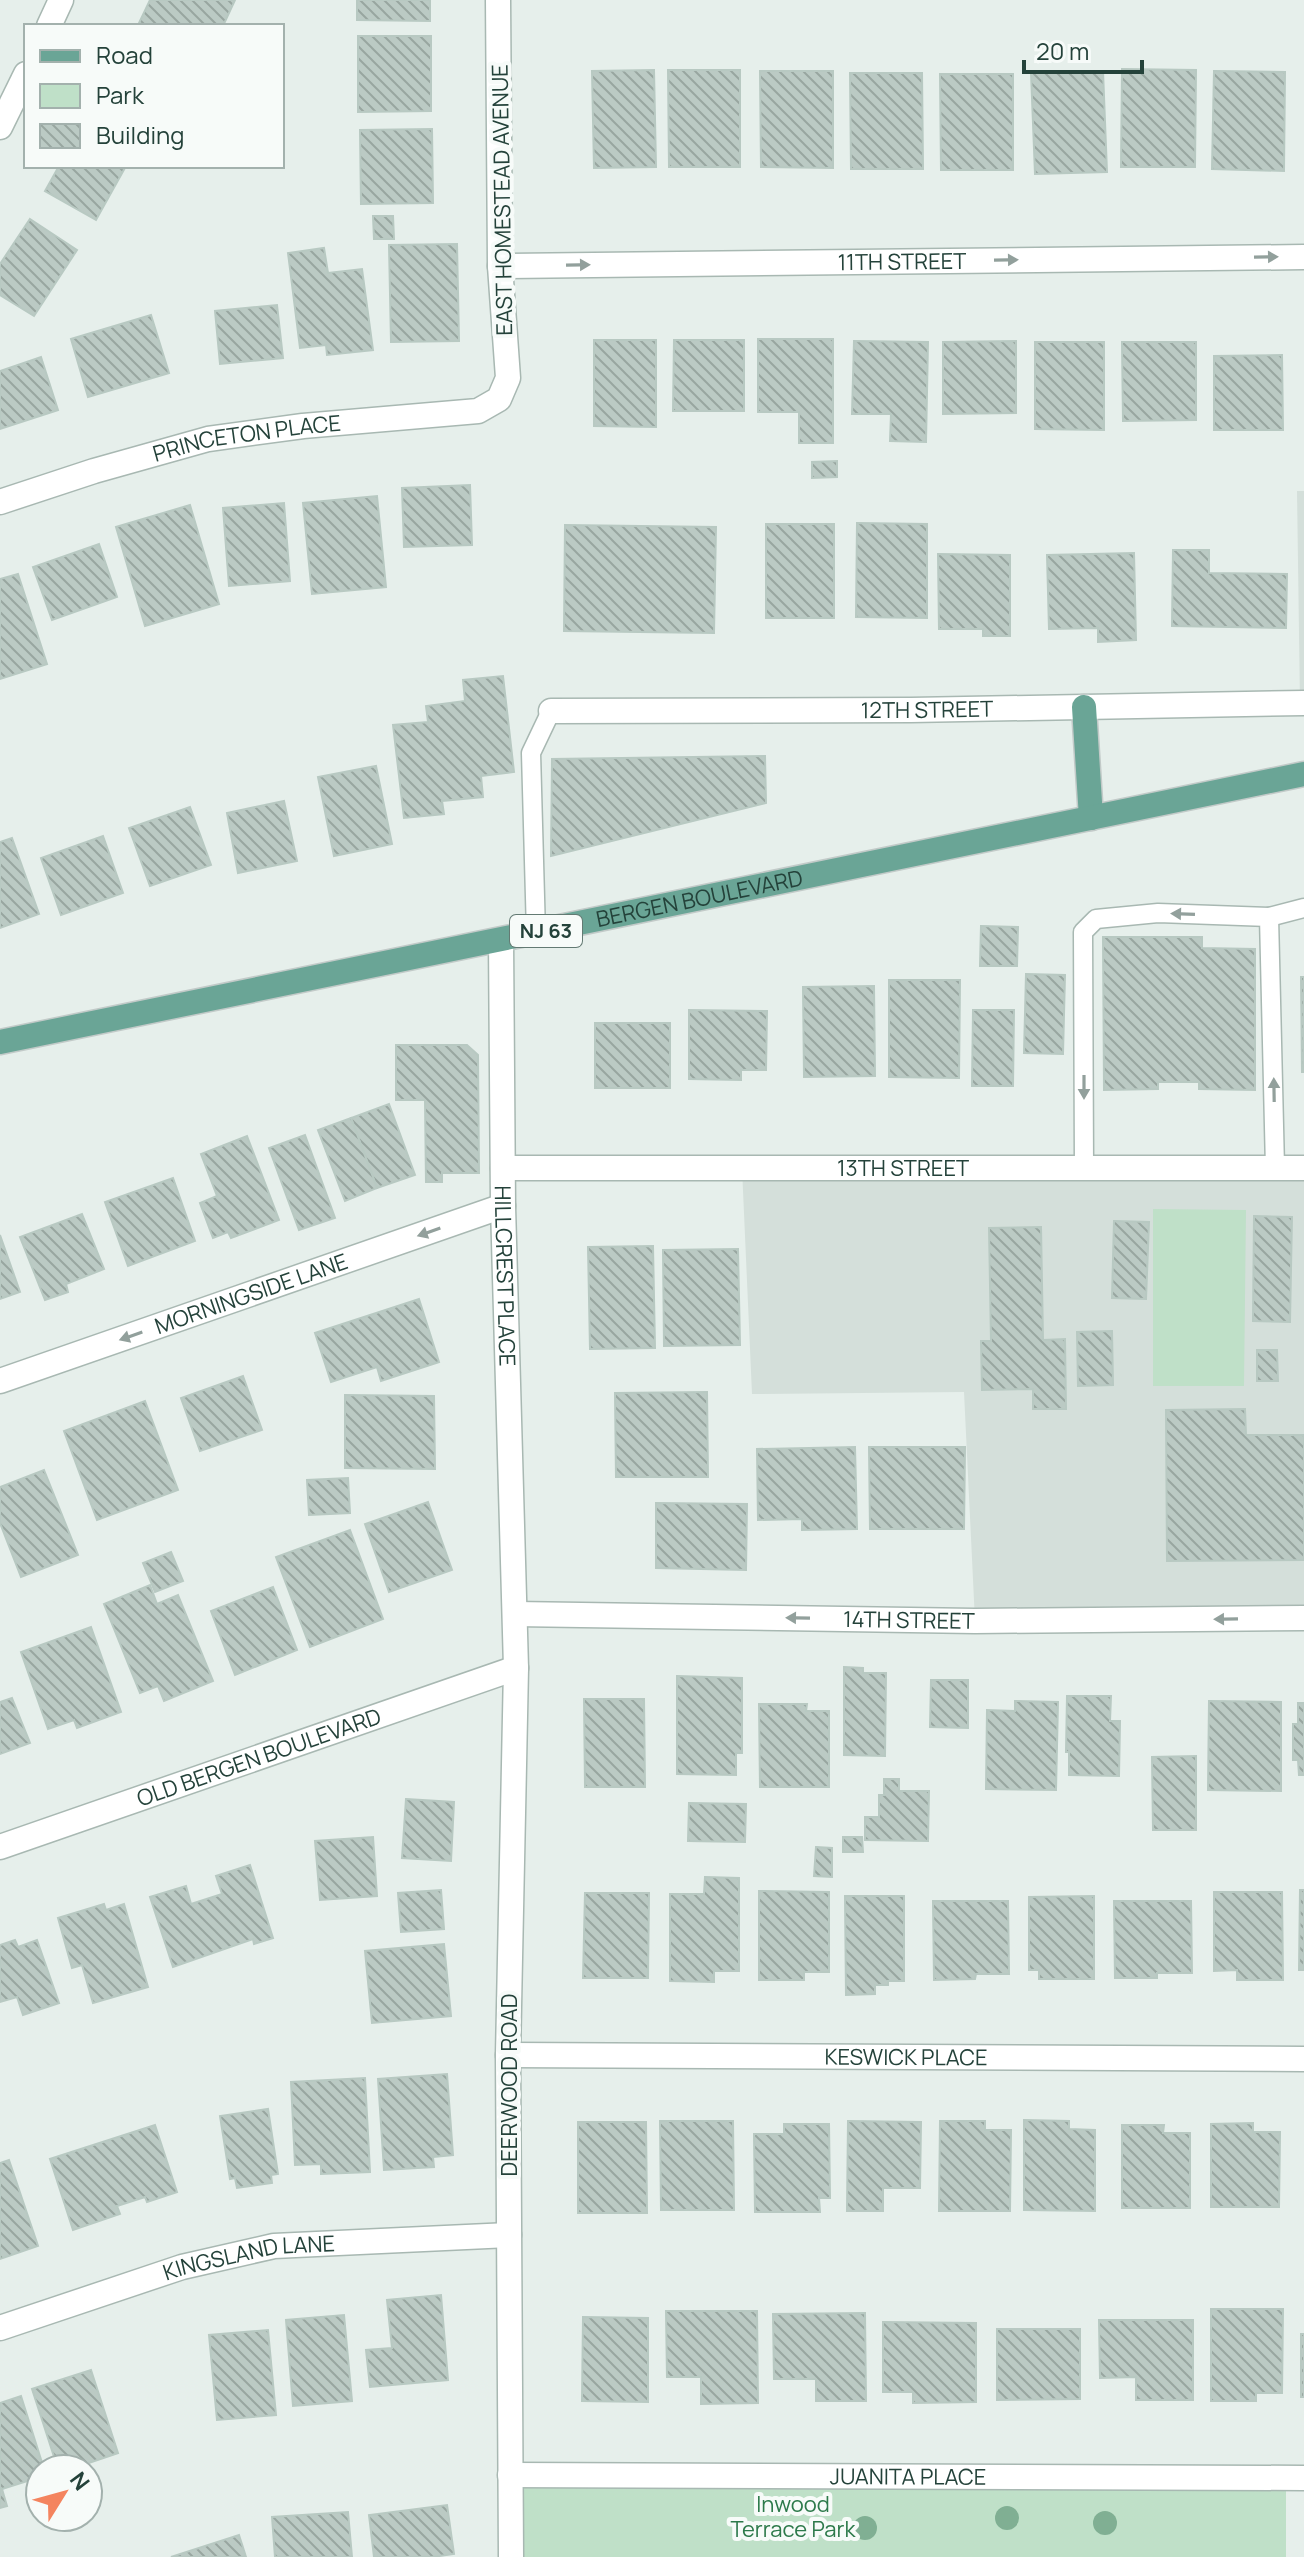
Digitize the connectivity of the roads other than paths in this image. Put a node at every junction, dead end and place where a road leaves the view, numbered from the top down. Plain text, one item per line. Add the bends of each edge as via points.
1 (61, 0) edge
2 (498, 0) edge
3 (50, 24) edge
4 (24, 78) edge
5 (0, 127) edge
6 (1304, 257) edge
7 (500, 266) junction
8 (499, 399) joint
9 (0, 502) edge
10 (1302, 703) edge
11 (1084, 707) junction
12 (551, 711) joint
13 (1304, 774) edge
14 (1091, 818) junction
15 (1304, 908) edge
16 (1269, 917) junction
17 (536, 933) junction
18 (501, 940) junction
19 (0, 1042) edge
20 (503, 1168) junction
21 (1084, 1168) junction
22 (1275, 1168) junction
23 (1304, 1168) edge
24 (503, 1206) junction
25 (0, 1381) edge
26 (515, 1614) junction
27 (1304, 1618) edge
28 (516, 1668) junction
29 (0, 1847) edge
30 (508, 2055) junction
31 (1304, 2059) edge
32 (509, 2235) junction
33 (0, 2328) edge
34 (510, 2475) junction
35 (1304, 2478) edge
36 (511, 2557) edge

1 - 3 street
2 - 7 street, EAST HOMESTEAD AVENUE
4 - 5 street
7 -> 6 street, 11TH STREET
7 - 8 street, EAST HOMESTEAD AVENUE via 508,378
8 - 9 street, PRINCETON PLACE via 478,411 208,439
10 - 11 street, 12TH STREET
11 - 12 street, 12TH STREET
11 - 14 main road
12 - 17 lane via 531,753
13 - 14 main road, BERGEN BOULEVARD / NJ 63
14 - 17 main road, BERGEN BOULEVARD / NJ 63
15 - 16 lane
16 -> 21 lane via 1158,913 1096,919 1083,932
22 -> 16 lane
17 - 18 main road, BERGEN BOULEVARD / NJ 63
18 - 19 main road, BERGEN BOULEVARD / NJ 63
18 - 20 street, HILLCREST PLACE
20 - 21 street, 13TH STREET
20 - 24 street, HILLCREST PLACE
21 - 22 street, 13TH STREET
22 - 23 street, 13TH STREET
24 -> 25 street, MORNINGSIDE LANE
24 - 26 street, HILLCREST PLACE
27 -> 26 street, 14TH STREET via 975,1621
26 - 28 street, DEERWOOD ROAD
28 - 29 street, OLD BERGEN BOULEVARD
28 - 30 street, DEERWOOD ROAD
30 - 31 street, KESWICK PLACE
30 - 32 street, DEERWOOD ROAD
32 - 33 street, KINGSLAND LANE via 274,2246 182,2267
32 - 34 street, DEERWOOD ROAD
34 - 35 street, JUANITA PLACE
34 - 36 street, DEERWOOD ROAD

